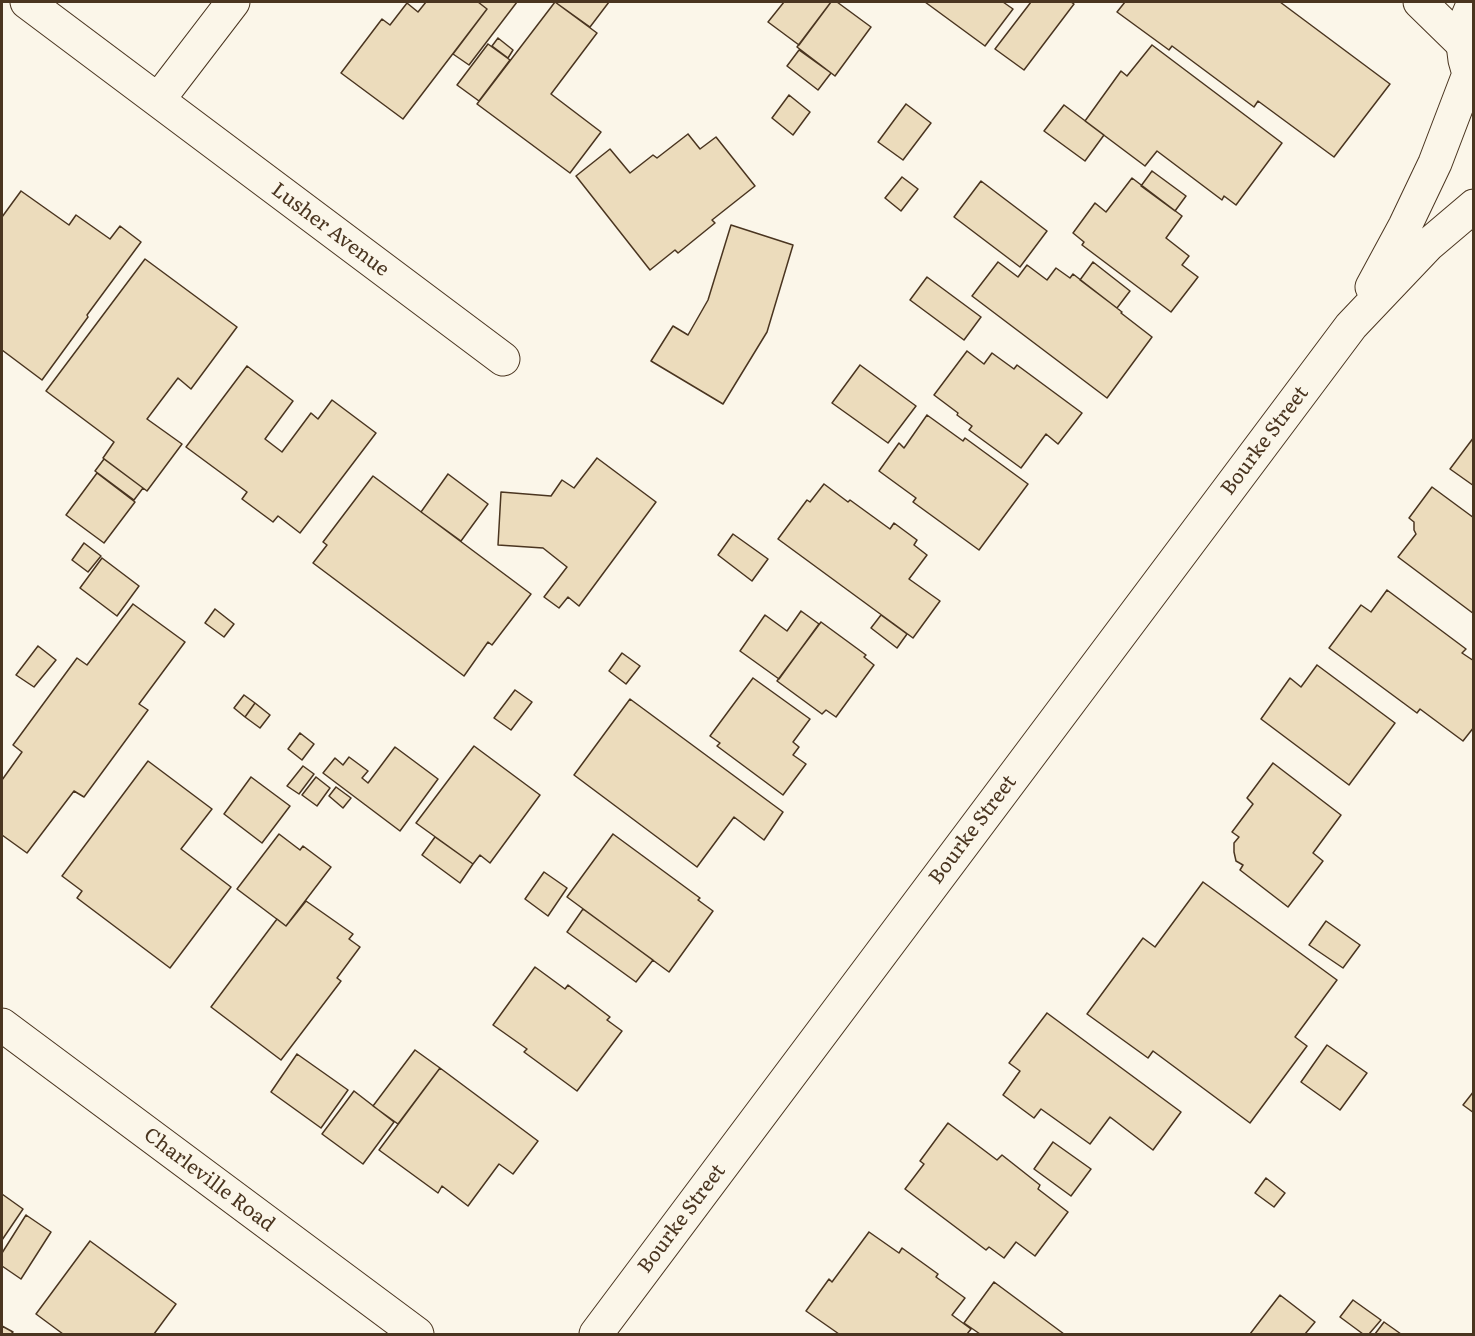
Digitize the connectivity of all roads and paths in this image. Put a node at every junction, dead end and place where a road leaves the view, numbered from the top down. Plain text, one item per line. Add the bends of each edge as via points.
1 (27, 2) edge
2 (232, 2) edge
3 (1420, 2) edge
4 (1473, 2) edge
5 (1468, 67) edge
6 (158, 100) junction
7 (1473, 206) edge
8 (1351, 326) junction
9 (503, 359) dead end
10 (2, 1024) edge
11 (417, 1335) edge
12 (596, 1335) edge

1 - 6 main road, Lusher Avenue
2 - 6 main road
3 - 5 main road
4 - 5 main road, Bourke Street via 1466,21
5 - 8 main road, Bourke Street via 1435,163
6 - 9 main road, Lusher Avenue
7 - 8 main road, Bourke Street via 1428,245
8 - 12 main road, Bourke Street
10 - 11 main road, Charleville Road

